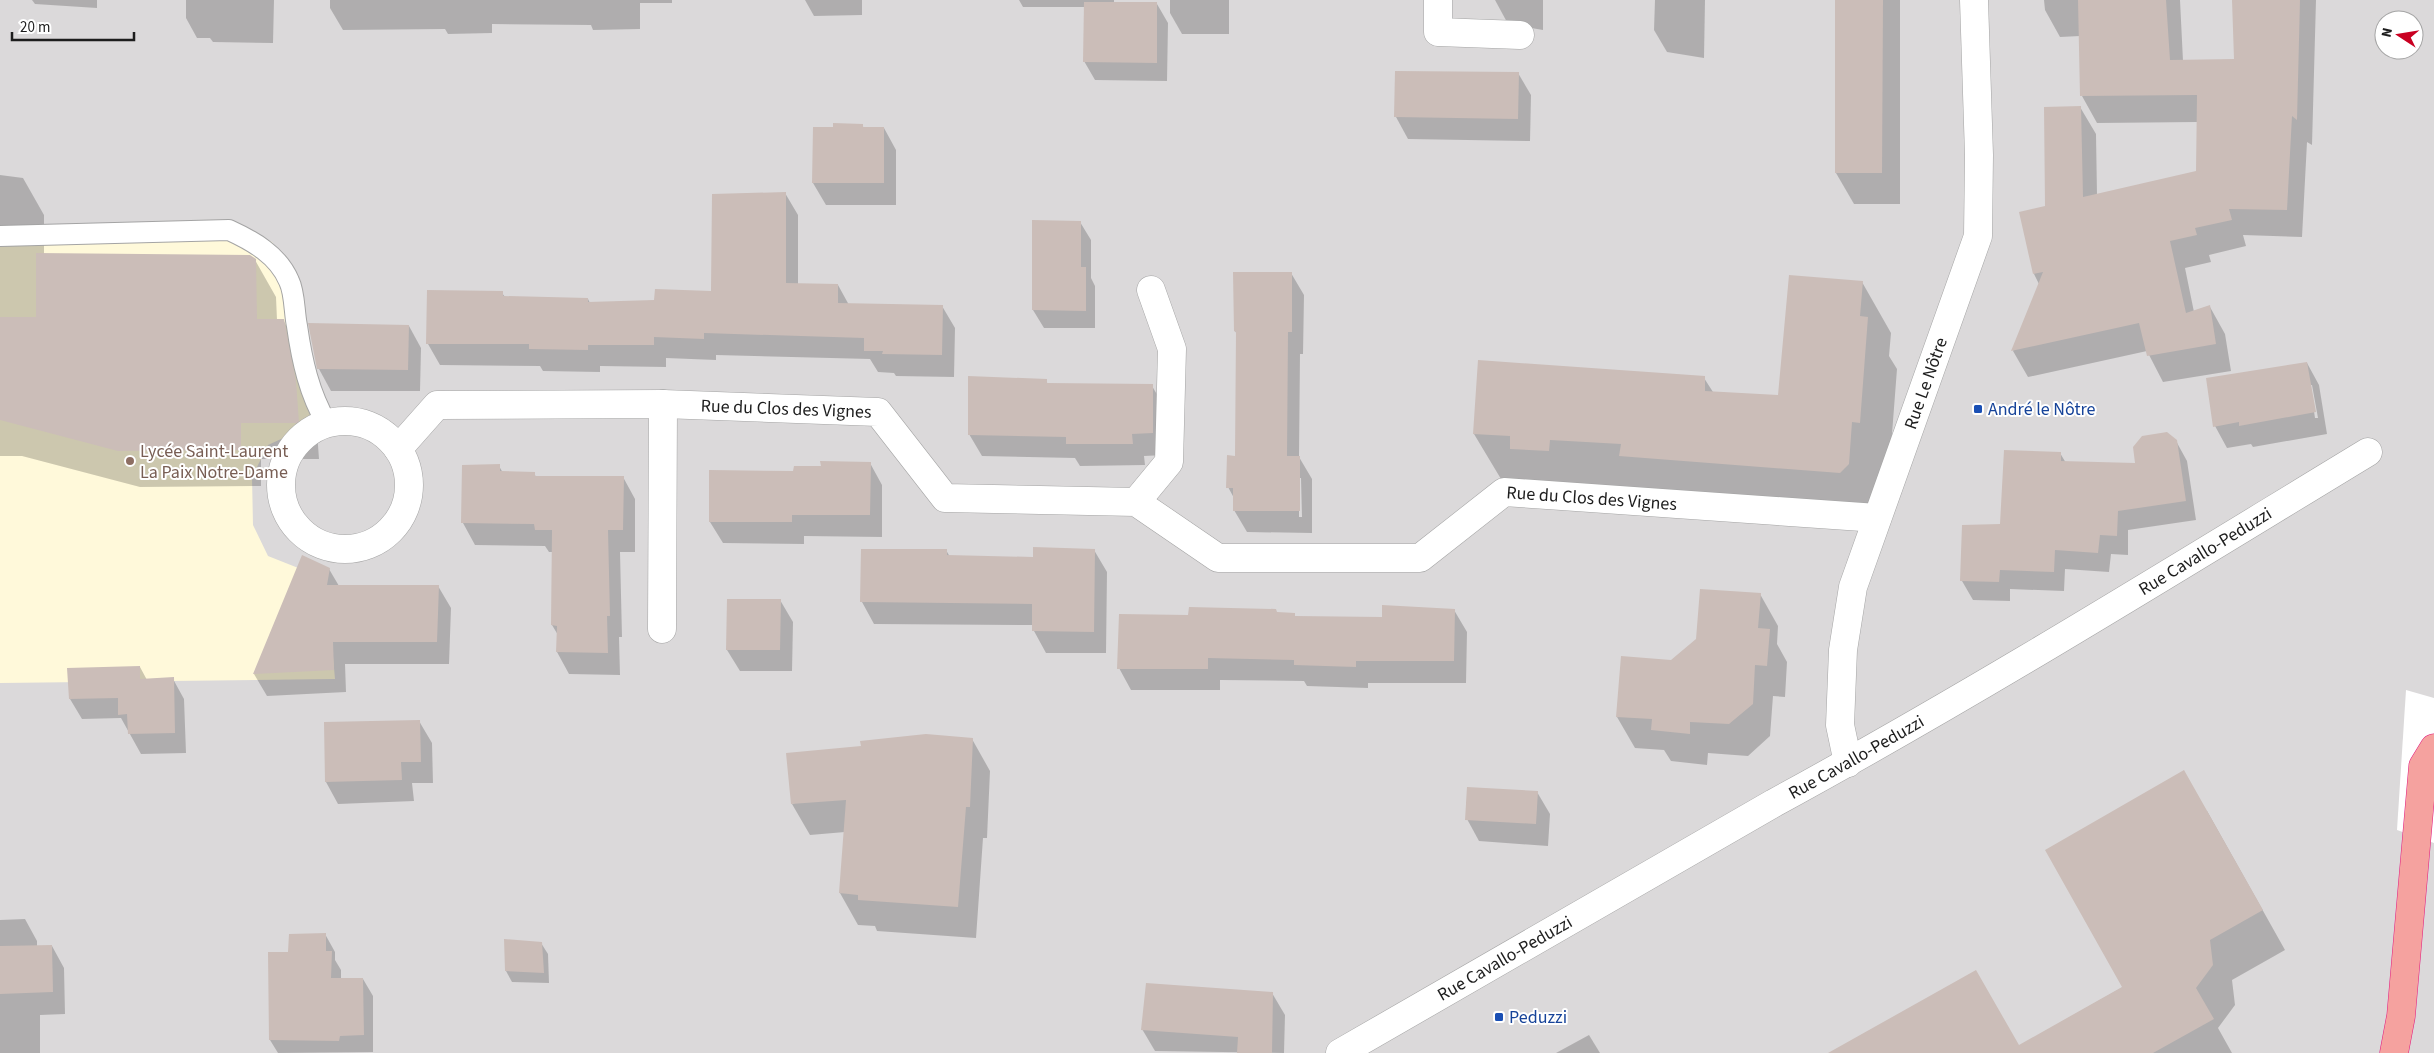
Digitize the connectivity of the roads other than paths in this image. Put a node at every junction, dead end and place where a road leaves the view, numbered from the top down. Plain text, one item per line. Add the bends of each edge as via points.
1 (1438, 0) edge
2 (1974, 0) edge
3 (1520, 35) dead end
4 (0, 236) edge
5 (1151, 290) dead end
6 (664, 404) junction
7 (327, 424) junction
8 (398, 449) junction
9 (2368, 452) dead end
10 (1136, 502) junction
11 (1878, 518) junction
12 (662, 629) dead end
13 (2434, 748) edge
14 (1848, 763) junction
15 (1340, 1053) edge
16 (2394, 1053) edge

1 - 3 street via 1438,32
2 - 11 street, Rue Le Nôtre via 1978,236
4 - 7 lane via 230,230 254,241 278,263 290,282 302,364 316,406
5 - 10 street via 1172,349 1169,462
6 - 8 street, Rue du Clos des Vignes via 437,405
6 - 10 street, Rue du Clos des Vignes via 878,412 945,498
6 - 12 street
7 - 8 street via 346,421 366,425 384,434
7 - 8 street via 308,432 294,446 284,465 281,485 284,505 292,523 308,539 328,548 351,550 372,544 395,526 403,513 409,491 407,469
9 - 14 street, Rue Cavallo-Peduzzi
10 - 11 street, Rue du Clos des Vignes via 1218,558 1420,558 1504,492
11 - 14 street, Rue Le Nôtre via 1853,587 1843,650 1840,726
13 - 16 highway via 2424,766 2401,1016
14 - 15 street, Rue Cavallo-Peduzzi

